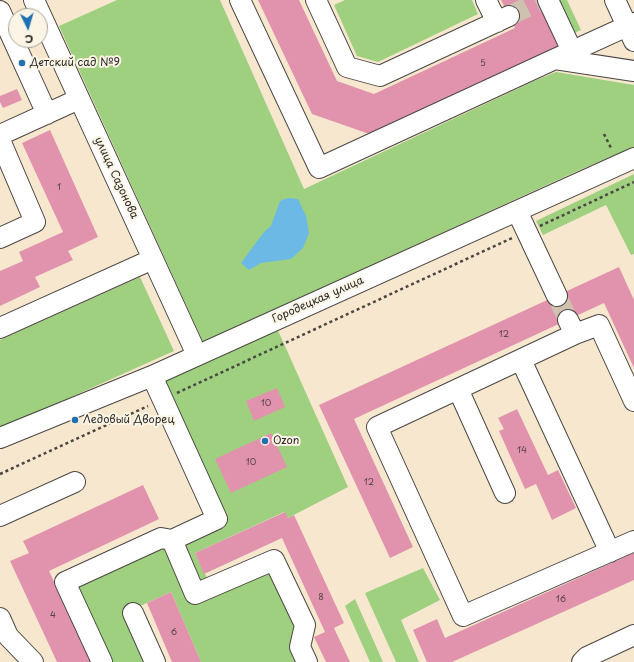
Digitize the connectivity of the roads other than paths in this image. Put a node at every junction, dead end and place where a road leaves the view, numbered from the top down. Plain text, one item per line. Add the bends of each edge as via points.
1 (34, 0) edge
2 (240, 0) edge
3 (316, 0) edge
4 (486, 0) edge
5 (548, 0) edge
6 (615, 0) edge
7 (0, 11) edge
8 (632, 30) edge
9 (564, 55) junction
10 (634, 71) edge
11 (79, 99) junction
12 (47, 114) junction
13 (0, 135) edge
14 (0, 140) edge
15 (634, 158) edge
16 (517, 211) junction
17 (0, 238) edge
18 (153, 259) junction
19 (557, 296) tunnel mouth
20 (0, 328) edge
21 (197, 355) junction
22 (521, 360) junction
23 (152, 376) junction
24 (458, 389) junction
25 (634, 400) edge
26 (0, 438) edge
27 (75, 482) dead end
28 (505, 493) dead end
29 (0, 516) edge
30 (172, 540) junction
31 (634, 542) edge
32 (610, 552) junction
33 (133, 613) dead end
34 (0, 618) edge
35 (634, 635) edge
36 (586, 660) edge
37 (33, 662) edge
38 (102, 662) edge
39 (155, 662) edge
40 (307, 662) edge

1 - 11 street, улица Сазонова
2 - 9 street via 319,168
3 - 4 street via 347,67 380,76 503,19
5 - 9 street
6 - 8 street
7 - 12 street
8 - 9 street
9 - 10 street
11 - 12 street
11 - 18 street, улица Сазонова
12 - 13 street
14 - 17 street via 35,222
15 - 16 street, Городецкая улица
16 - 19 street
16 - 21 street, Городецкая улица
18 - 20 street
18 - 21 street, улица Сазонова
21 - 23 street, Городецкая улица
22 - 24 street
22 - 25 street via 572,327 599,325
22 - 32 street
23 - 26 street, Городецкая улица
23 - 30 street via 217,519
24 - 28 street
24 - 32 street via 377,427 463,616
27 - 29 street
30 - 38 street via 161,538 65,582
30 - 40 street via 195,594 274,560 305,625 300,646
31 - 32 street
33 - 39 street
34 - 37 street via 8,636
35 - 36 street

